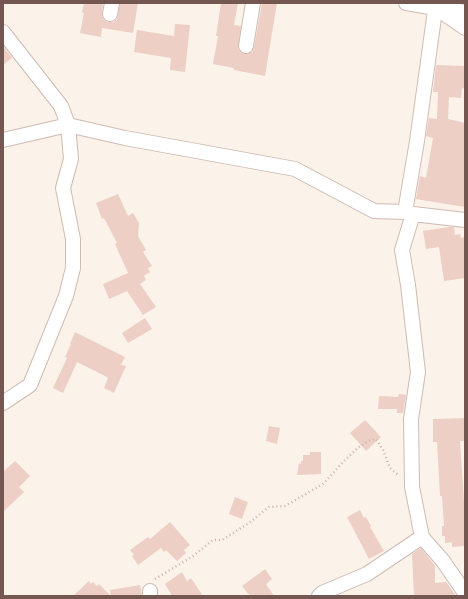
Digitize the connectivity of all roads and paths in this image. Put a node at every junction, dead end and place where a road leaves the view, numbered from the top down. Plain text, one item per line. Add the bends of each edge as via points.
1 (253, 3) edge
2 (406, 3) edge
3 (436, 6) edge
4 (465, 12) edge
5 (465, 28) edge
6 (3, 32) edge
7 (246, 46) dead end
8 (68, 125) junction
9 (3, 140) edge
10 (409, 213) junction
11 (465, 220) edge
12 (3, 403) edge
13 (412, 487) junction
14 (422, 536) junction
15 (150, 593) edge
16 (465, 594) edge
17 (318, 596) edge

1 - 7 street
2 - 3 street
3 - 4 street
3 - 5 street
3 - 10 street
6 - 8 street via 60,106
8 - 9 street
8 - 10 street via 124,138 295,169 374,211
8 - 12 street via 71,159 63,188 73,239 73,268 66,296 30,385
10 - 11 street
10 - 13 street via 402,250 418,372 411,419
13 - 14 street
13 - 15 path via 390,468 376,439 370,440 345,460 324,484 286,506 269,507 222,540 214,540 156,578
14 - 16 street
14 - 17 street via 367,574

